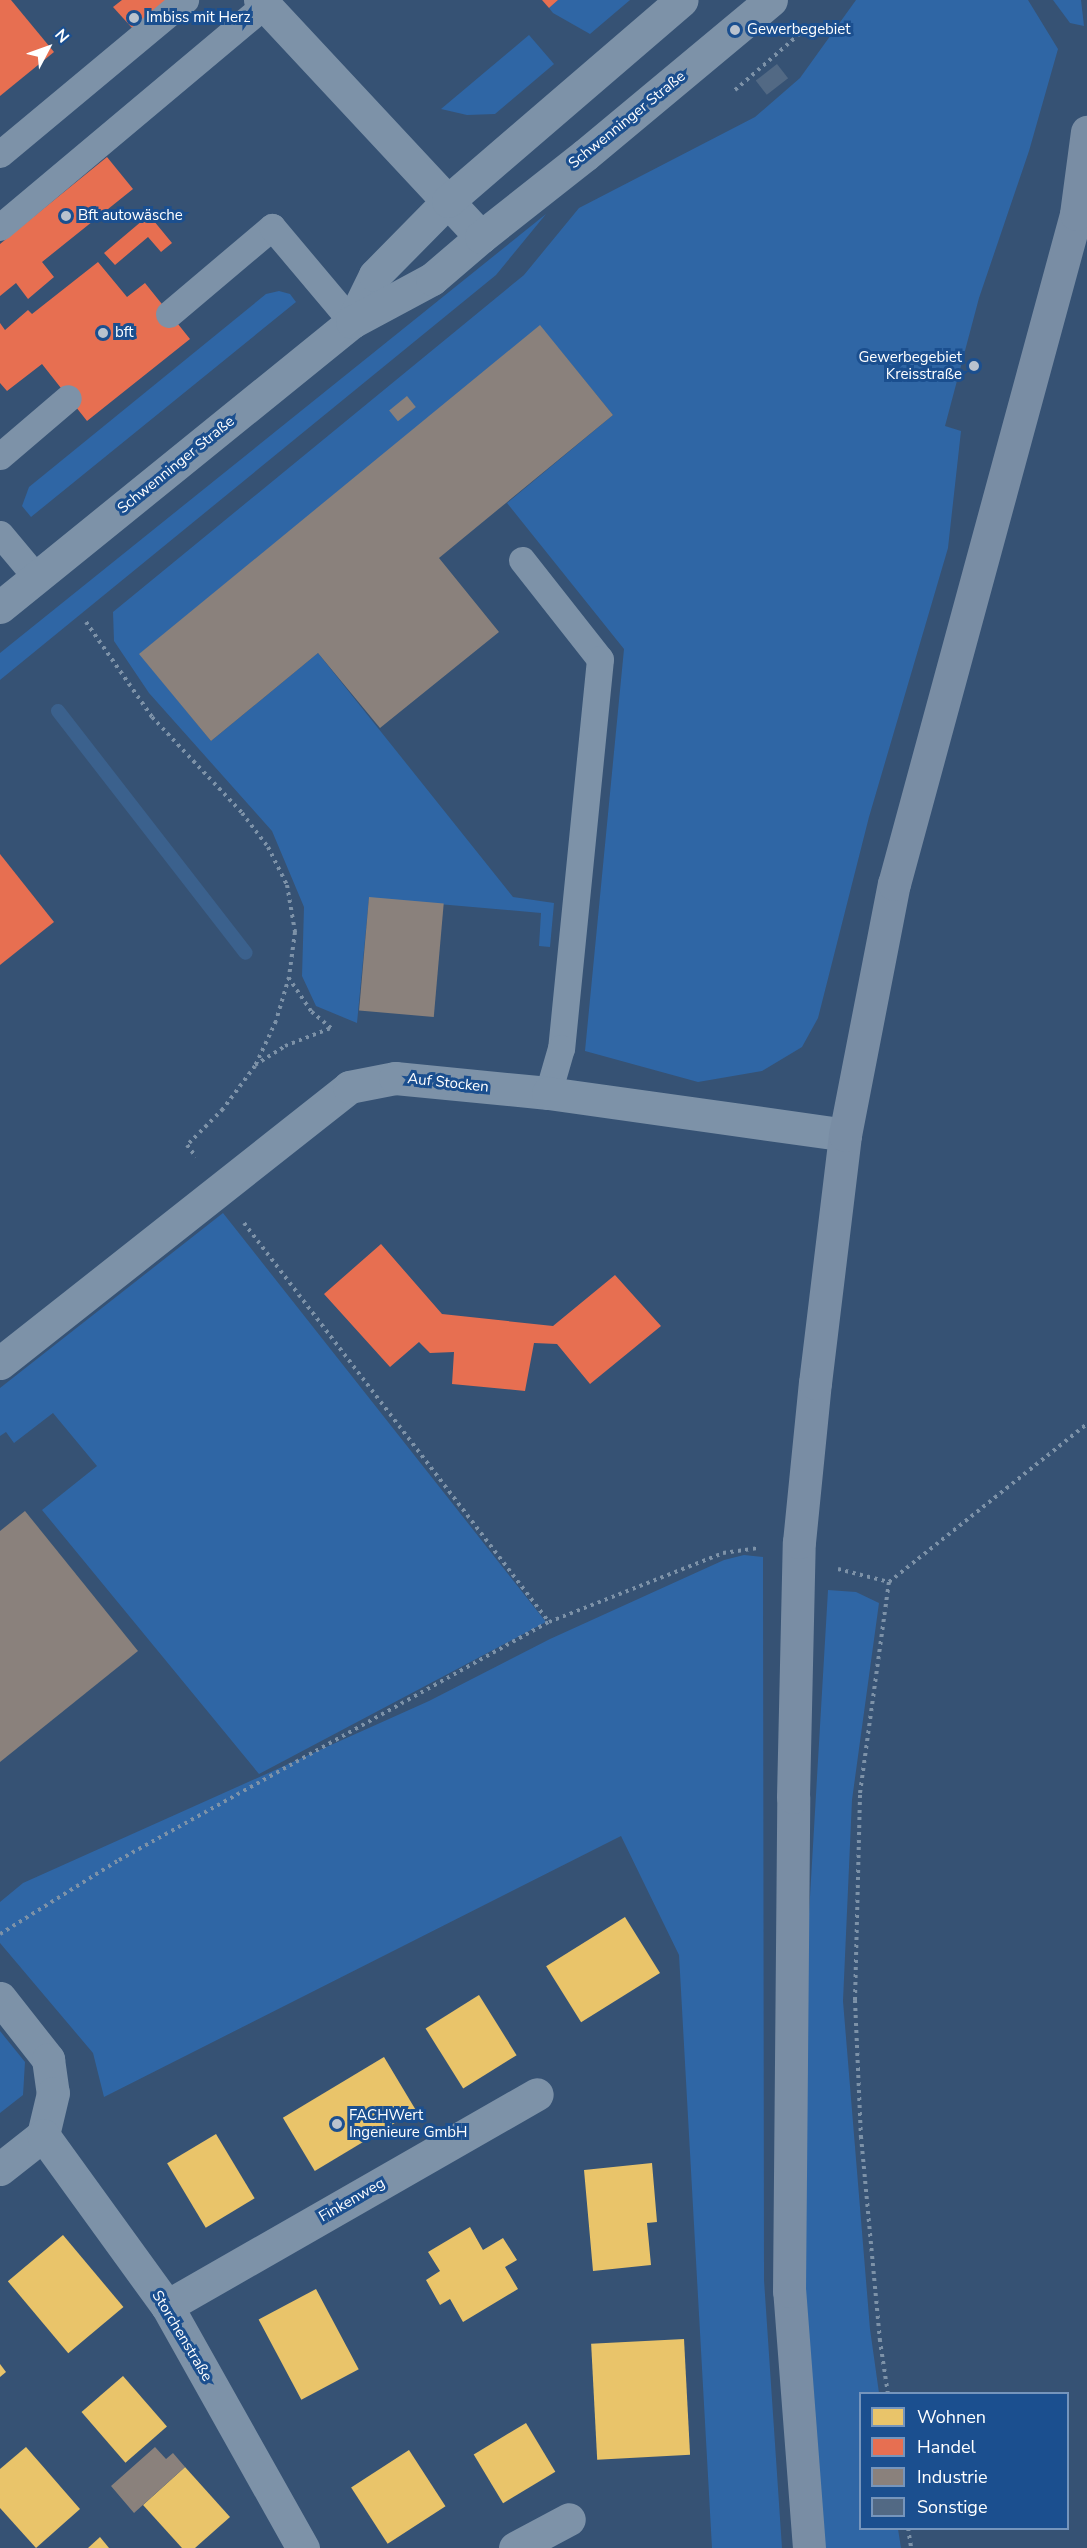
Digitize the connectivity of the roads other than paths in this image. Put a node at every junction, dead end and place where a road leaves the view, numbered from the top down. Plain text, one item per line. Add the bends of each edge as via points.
1 (185, 0) edge
2 (682, 0) edge
3 (771, 0) edge
4 (263, 2) edge
5 (1087, 132) edge
6 (0, 154) edge
7 (448, 201) junction
8 (1082, 202) edge
9 (0, 226) edge
10 (480, 237) junction
11 (169, 314) dead end
12 (352, 322) junction
13 (68, 398) dead end
14 (0, 456) edge
15 (0, 534) edge
16 (522, 560) dead end
17 (36, 578) junction
18 (0, 608) edge
19 (548, 1093) junction
20 (845, 1135) junction
21 (0, 1363) edge
22 (0, 1998) edge
23 (537, 2094) dead end
24 (43, 2135) junction
25 (0, 2169) edge
26 (167, 2306) junction
27 (568, 2518) dead end
28 (303, 2548) edge
29 (515, 2548) edge
30 (809, 2548) edge

1 - 6 lane
2 - 7 street, Schwenninger Straße
3 - 10 street, Schwenninger Straße
4 - 7 street
4 - 9 lane
5 - 8 street
7 - 10 street
7 - 12 street, Schwenninger Straße via 375,275
8 - 20 street via 894,884
10 - 12 street, Schwenninger Straße via 432,279
11 - 12 lane via 272,227
12 - 17 street, Schwenninger Straße
13 - 14 lane
15 - 17 lane
16 - 19 lane via 600,659 561,1048
17 - 18 street, Schwenninger Straße
19 - 20 street, Auf Stocken
19 - 21 street, Auf Stocken via 395,1078 349,1087
20 - 30 street via 799,1542 789,2290
22 - 24 street via 48,2059 52,2094
23 - 26 street, Finkenweg
24 - 25 street
24 - 26 street, Storchenstraße
26 - 28 street, Storchenstraße
27 - 29 street

